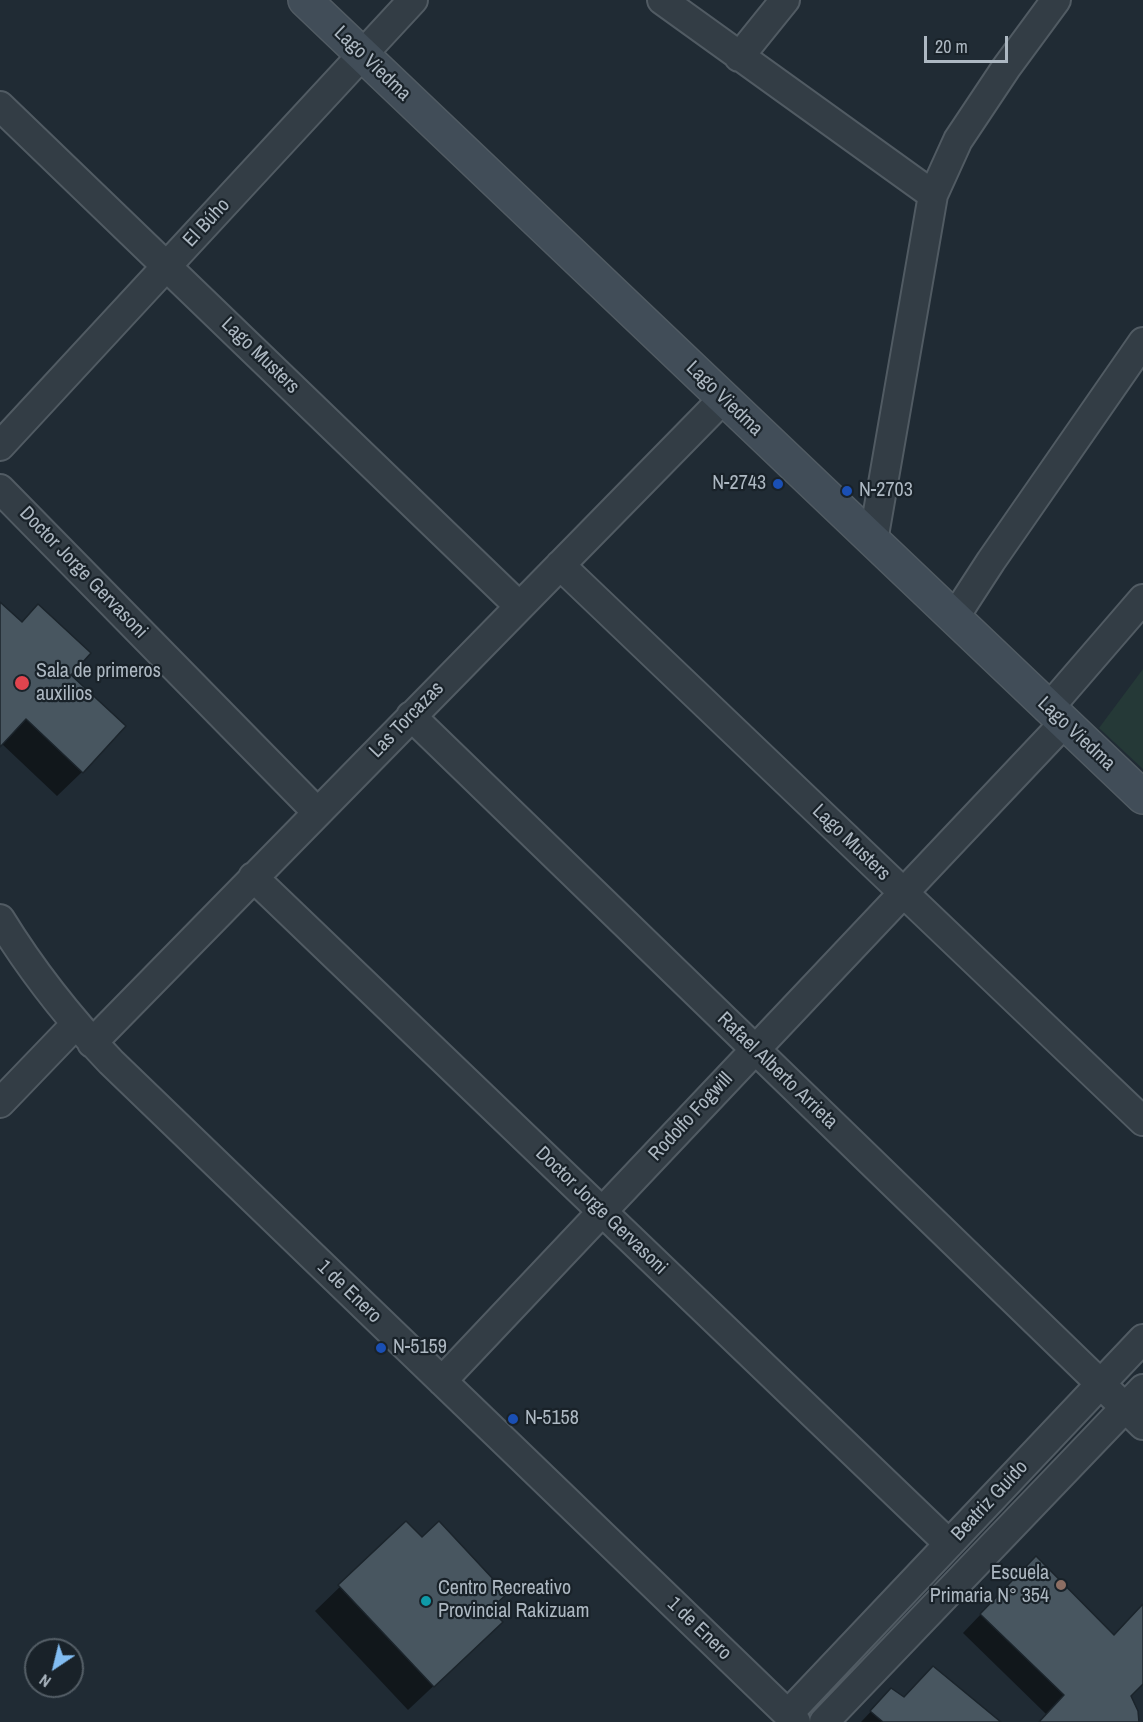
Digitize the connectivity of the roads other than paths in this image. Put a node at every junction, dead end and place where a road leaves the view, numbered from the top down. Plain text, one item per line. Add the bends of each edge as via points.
1 (306, 0) edge
2 (413, 0) edge
3 (662, 0) edge
4 (785, 0) edge
5 (1056, 0) edge
6 (363, 55) junction
7 (740, 57) junction
8 (0, 106) edge
9 (933, 195) junction
10 (166, 266) junction
11 (1143, 342) edge
12 (723, 399) junction
13 (0, 446) edge
14 (0, 489) edge
15 (873, 542) junction
16 (560, 565) junction
17 (1143, 599) edge
18 (519, 606) junction
19 (954, 618) junction
20 (411, 716) junction
21 (1056, 716) junction
22 (1143, 797) edge
23 (317, 812) junction
24 (253, 877) junction
25 (903, 893) junction
26 (0, 920) edge
27 (84, 1033) junction
28 (755, 1050) junction
29 (0, 1103) edge
30 (1143, 1121) edge
31 (602, 1212) junction
32 (1143, 1340) edge
33 (442, 1381) junction
34 (1100, 1384) junction
35 (1137, 1408) edge
36 (949, 1544) junction
37 (792, 1718) edge
38 (824, 1722) edge

1 - 6 main road, Lago Viedma
2 - 6 street, El Búho
3 - 7 street
4 - 7 street
5 - 9 street via 958,140
6 - 10 street, El Búho
6 - 12 main road, Lago Viedma
7 - 9 street
8 - 10 street, Lago Musters
9 - 15 street
10 - 13 street, El Búho
10 - 18 street, Lago Musters
11 - 19 street
12 - 15 main road, Lago Viedma
12 - 16 street, Las Torcazas
14 - 23 street, Doctor Jorge Gervasoni
15 - 19 main road, Lago Viedma
16 - 18 street, Las Torcazas
16 - 25 street, Lago Musters
17 - 21 street, Rodolfo Fogwill
18 - 20 street, Las Torcazas
19 - 21 main road, Lago Viedma
20 - 23 street, Las Torcazas
20 - 28 street, Rafael Alberto Arrieta
21 - 22 main road, Lago Viedma
21 - 25 street, Rodolfo Fogwill
23 - 24 street, Las Torcazas
24 - 27 street, Las Torcazas
24 - 31 street, Doctor Jorge Gervasoni
25 - 28 street, Rodolfo Fogwill
25 - 30 street, Lago Musters
26 - 27 street, 1 de Enero
27 - 29 street, Las Torcazas
27 - 33 street, 1 de Enero
28 - 31 street, Rodolfo Fogwill
28 - 34 street, Rafael Alberto Arrieta
31 - 33 street, Rodolfo Fogwill
31 - 36 street, Doctor Jorge Gervasoni
32 - 34 street, Beatriz Guido
33 - 37 street, 1 de Enero
34 - 35 street, Rafael Alberto Arrieta
34 - 36 street, Beatriz Guido
35 - 38 street, Beatriz Guido
36 - 37 street, Beatriz Guido

